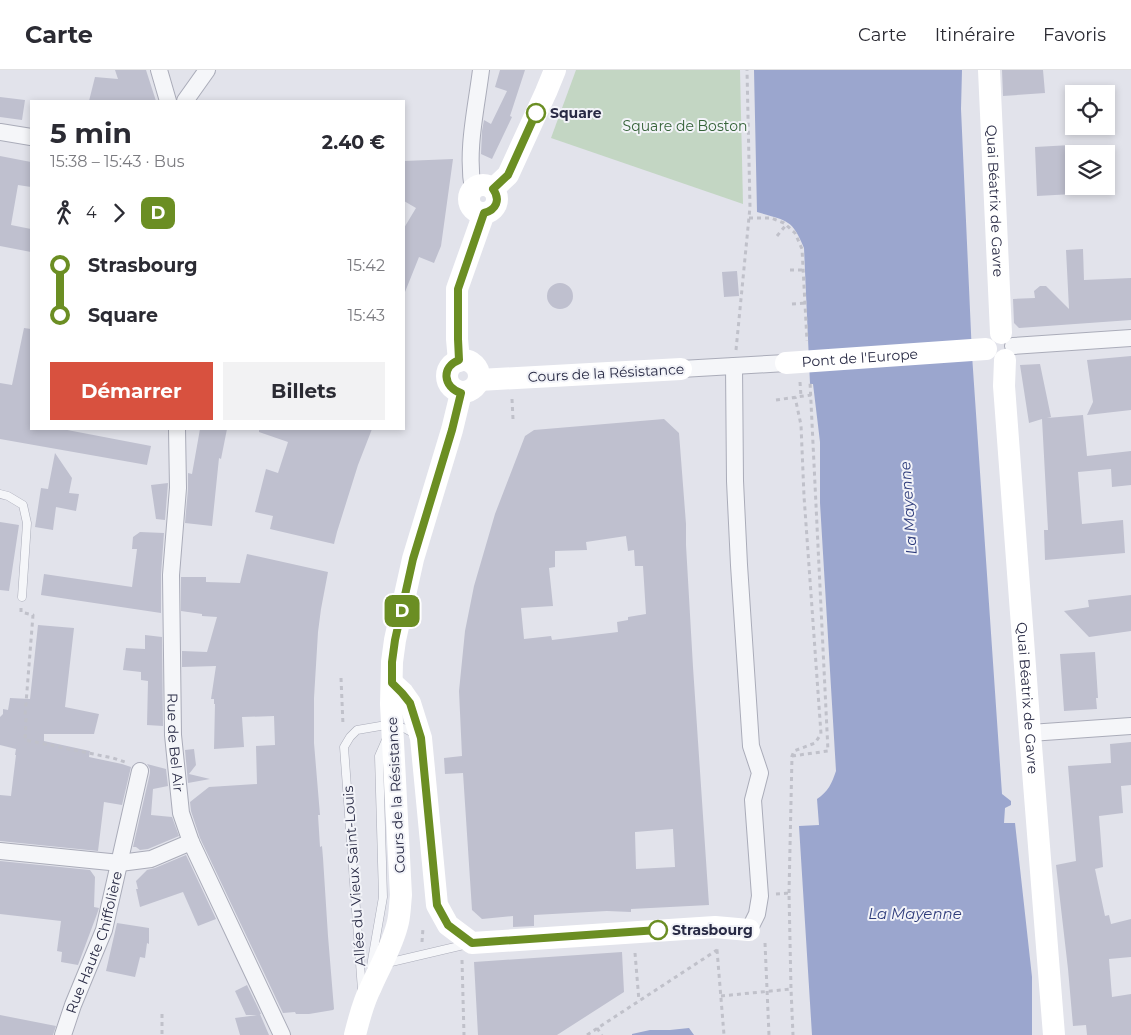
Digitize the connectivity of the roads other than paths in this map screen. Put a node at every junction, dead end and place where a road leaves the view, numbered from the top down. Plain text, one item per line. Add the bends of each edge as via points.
1 (159, 70) edge
2 (207, 70) edge
3 (481, 70) edge
4 (554, 70) edge
5 (989, 70) edge
6 (168, 100) edge
7 (186, 100) edge
8 (0, 132) edge
9 (30, 137) edge
10 (483, 190) junction
11 (1131, 338) edge
12 (1001, 347) junction
13 (459, 360) junction
14 (786, 363) joint
15 (734, 366) junction
16 (681, 369) joint
17 (479, 380) junction
18 (461, 393) junction
19 (178, 430) edge
20 (0, 494) edge
21 (22, 597) road end
22 (392, 683) junction
23 (392, 724) junction
24 (1131, 726) edge
25 (1030, 733) junction
26 (421, 738) junction
27 (140, 771) road end
28 (191, 842) junction
29 (0, 850) edge
30 (120, 863) junction
31 (744, 930) joint
32 (467, 949) junction
33 (382, 964) junction
34 (363, 1004) junction
35 (63, 1035) edge
36 (282, 1035) edge
37 (355, 1035) edge
38 (367, 1035) edge
39 (1054, 1035) edge

1 - 6 street
2 - 7 street
3 - 10 street via 470,155 471,176
4 - 10 street via 508,175
5 - 12 street, Quai Béatrix de Gavre
8 - 9 street
10 - 13 street via 470,198 476,210 484,213 458,289
11 - 12 street
12 - 14 street, Pont de l'Europe, bridge
12 - 25 street, Quai Béatrix de Gavre
13 - 17 street via 474,365
13 - 18 street via 450,365 446,374 451,388
14 - 15 street, Pont de l'Europe
15 - 16 street, Cours de la Résistance
15 - 31 street via 738,565 751,746 760,773 753,800 760,896 757,914
16 - 17 street, Cours de la Résistance
17 - 18 street via 470,391
18 - 22 street, Cours de la Résistance via 413,559 395,640
19 - 28 street, Rue de Bel Air via 178,488 171,575 172,735 181,813
20 - 21 lane via 23,505 27,523
22 - 23 street, Cours de la Résistance
22 - 26 street via 410,703
23 - 26 lane
23 - 33 street, Cours de la Résistance via 401,894 396,930
23 - 34 lane via 379,756 384,897
23 - 34 lane, Allée du Vieux Saint-Louis via 357,730 344,747
24 - 25 street
25 - 39 street, Quai Béatrix de Gavre
26 - 32 street via 437,905
27 - 30 street
28 - 30 street, Rue Haute Chiffolière via 151,859
28 - 36 street, Rue de Bel Air
29 - 30 street
30 - 35 street, Rue Haute Chiffolière via 104,930
31 - 32 street via 715,927
32 - 33 lane
33 - 34 street, Cours de la Résistance
34 - 37 street, Cours de la Résistance
34 - 38 street

